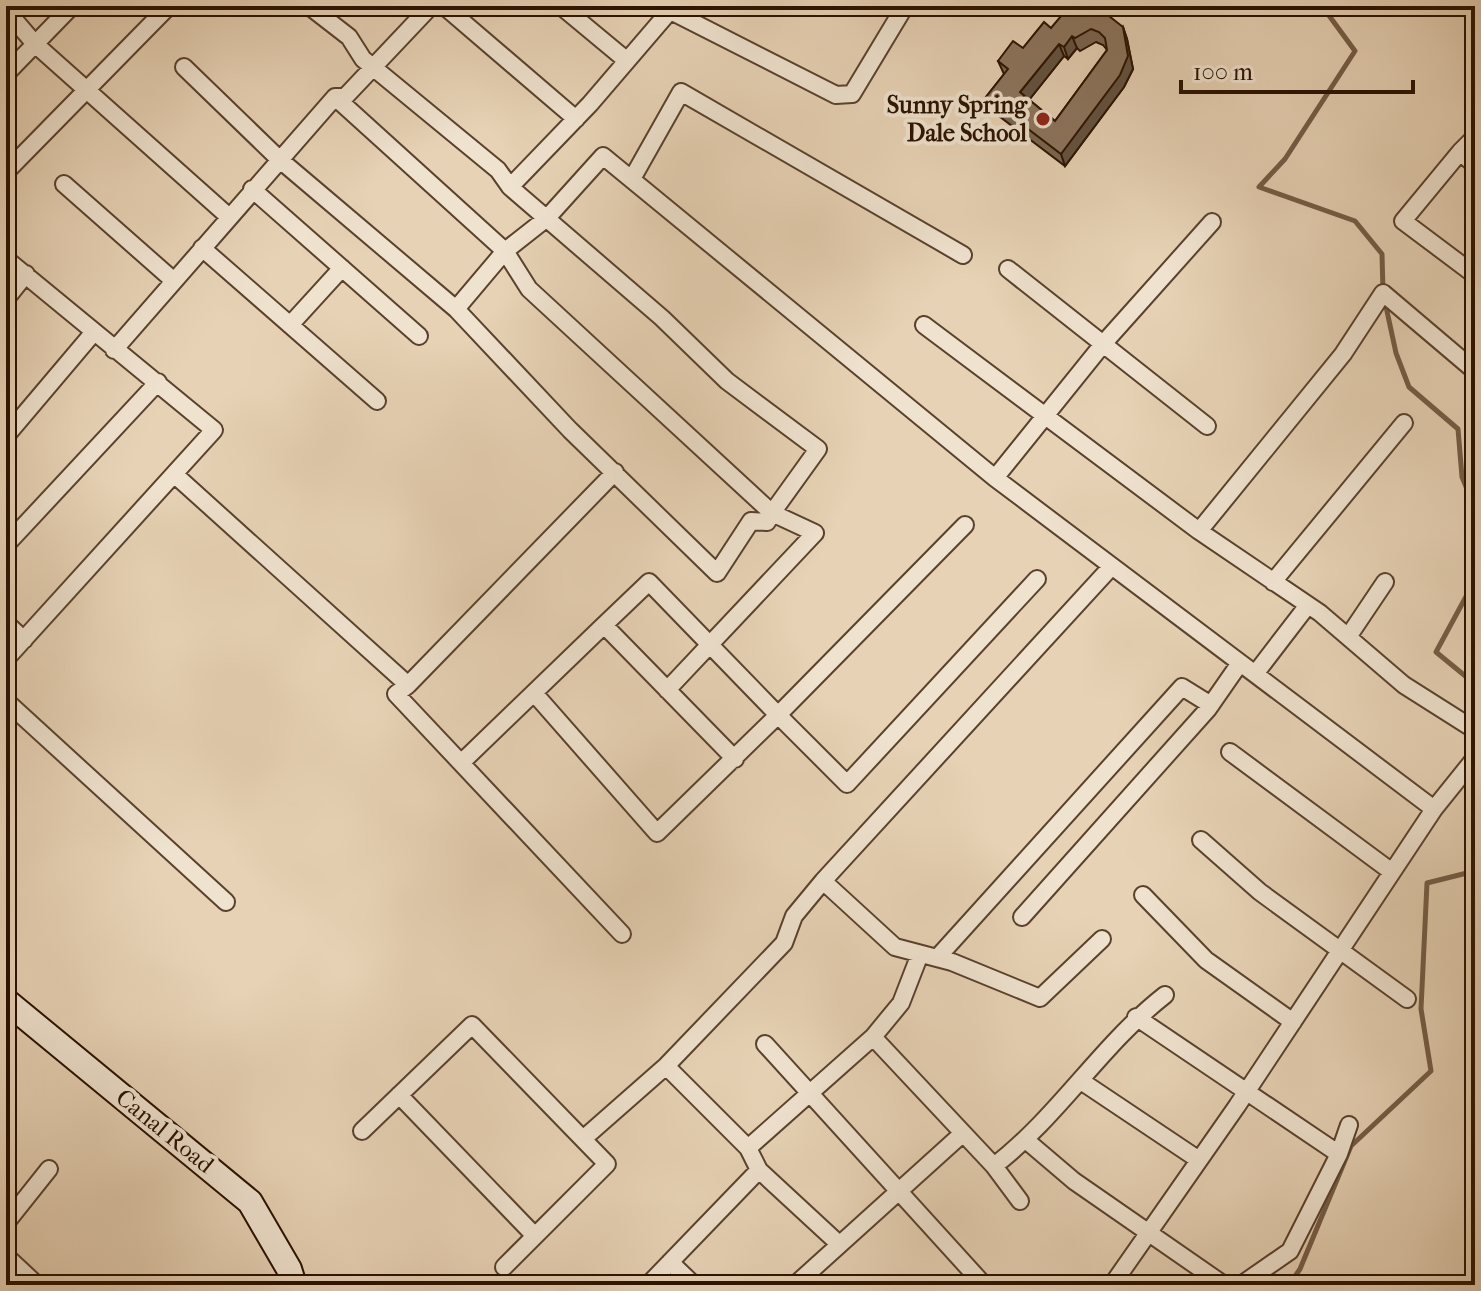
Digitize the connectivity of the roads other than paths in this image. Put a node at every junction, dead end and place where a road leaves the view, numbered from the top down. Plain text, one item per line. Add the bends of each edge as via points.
1 (72, 6) edge
2 (169, 6) edge
3 (309, 6) edge
4 (431, 6) edge
5 (444, 6) edge
6 (561, 6) edge
7 (905, 6) edge
8 (665, 9) edge
9 (6, 10) edge
10 (35, 44) junction
11 (626, 60) junction
12 (375, 65) junction
13 (184, 67) dead end
14 (6, 74) edge
15 (85, 89) junction
16 (335, 97) junction
17 (576, 119) junction
18 (1475, 137) edge
19 (1460, 152) junction
20 (279, 159) junction
21 (1475, 165) edge
22 (6, 172) edge
23 (633, 177) junction
24 (64, 184) dead end
25 (510, 187) junction
26 (252, 189) junction
27 (228, 216) junction
28 (547, 218) junction
29 (1212, 222) dead end
30 (202, 248) junction
31 (505, 251) junction
32 (963, 255) dead end
33 (6, 259) edge
34 (342, 268) junction
35 (1008, 269) dead end
36 (26, 274) junction
37 (1475, 275) edge
38 (174, 281) junction
39 (6, 299) edge
40 (456, 309) junction
41 (290, 325) junction
42 (924, 325) dead end
43 (94, 332) junction
44 (419, 336) dead end
45 (1103, 344) junction
46 (114, 350) junction
47 (1475, 371) edge
48 (158, 382) junction
49 (377, 401) dead end
50 (1045, 416) junction
51 (1404, 423) dead end
52 (1207, 426) dead end
53 (6, 436) edge
54 (615, 472) junction
55 (174, 474) junction
56 (995, 478) junction
57 (772, 513) junction
58 (965, 525) dead end
59 (1199, 531) junction
60 (6, 545) edge
61 (1112, 566) junction
62 (1037, 579) dead end
63 (1273, 582) junction
64 (1385, 582) dead end
65 (1308, 605) junction
66 (6, 623) edge
67 (604, 625) junction
68 (1348, 637) junction
69 (24, 640) junction
70 (710, 645) junction
71 (6, 659) edge
72 (1240, 663) junction
73 (1255, 674) junction
74 (408, 685) junction
75 (667, 690) junction
76 (534, 693) junction
77 (6, 701) edge
78 (1211, 705) junction
79 (778, 715) junction
80 (1475, 730) edge
81 (1230, 752) dead end
82 (1475, 758) edge
83 (735, 759) junction
84 (461, 763) junction
85 (1434, 809) junction
86 (1201, 840) dead end
87 (1392, 872) junction
88 (823, 881) junction
89 (1143, 895) dead end
90 (226, 902) dead end
91 (1022, 917) dead end
92 (622, 934) dead end
93 (1102, 939) dead end
94 (1339, 952) junction
95 (929, 956) junction
96 (1165, 995) dead end
97 (1407, 999) dead end
98 (6, 1001) edge
99 (1136, 1017) junction
100 (1293, 1022) junction
101 (873, 1037) junction
102 (765, 1044) dead end
103 (666, 1066) junction
104 (1081, 1081) junction
105 (811, 1092) junction
106 (1246, 1093) junction
107 (399, 1095) junction
108 (1349, 1125) dead end
109 (362, 1131) dead end
110 (961, 1135) junction
111 (583, 1139) junction
112 (1027, 1141) junction
113 (748, 1148) junction
114 (1339, 1154) junction
115 (1199, 1160) junction
116 (994, 1166) junction
117 (49, 1169) dead end
118 (759, 1170) junction
119 (899, 1191) junction
120 (1020, 1201) dead end
121 (6, 1223) edge
122 (1148, 1234) junction
123 (535, 1236) junction
124 (839, 1244) junction
125 (6, 1256) edge
126 (670, 1262) junction
127 (504, 1267) dead end
128 (37, 1285) edge
129 (294, 1285) edge
130 (648, 1285) edge
131 (694, 1285) edge
132 (795, 1285) edge
133 (984, 1285) edge
134 (1112, 1285) edge
135 (1224, 1285) edge
136 (1241, 1285) edge

1 - 10 street
2 - 15 street
3 - 12 street
4 - 12 street
5 - 17 street
6 - 11 street
7 - 8 street via 852,94 836,95
8 - 11 street
9 - 10 street
10 - 14 street
10 - 15 street
11 - 17 street
12 - 16 street via 345,97
12 - 25 street via 498,170
13 - 20 street
15 - 22 street
15 - 27 street
16 - 20 street
16 - 31 street
17 - 25 street
18 - 19 street
19 - 21 street
19 - 37 street via 1403,221
20 - 26 street
20 - 40 street
23 - 28 street via 603,156
23 - 32 street via 681,92
23 - 56 street
24 - 38 street
25 - 28 street
26 - 27 street
26 - 34 street
27 - 30 street
28 - 31 street
28 - 57 street via 727,381 818,449
29 - 45 street
30 - 38 street
30 - 41 street
31 - 40 street
31 - 57 street via 529,289
33 - 36 street
34 - 41 street
34 - 44 street
35 - 45 street
36 - 39 street
36 - 43 street
38 - 46 street
40 - 54 street
41 - 49 street
42 - 50 street
43 - 46 street
43 - 53 street
45 - 50 street
45 - 52 street
46 - 48 street
47 - 59 street via 1383,293 1343,354
48 - 55 street via 214,430
48 - 60 street
50 - 56 street
50 - 59 street
51 - 63 street
54 - 57 street via 717,573 751,521 767,522
54 - 74 street
55 - 69 street
55 - 74 street
56 - 61 street
57 - 70 street via 815,533
58 - 79 street
59 - 63 street
61 - 72 street
61 - 88 street
62 - 79 street via 847,784
63 - 65 street
64 - 68 street
65 - 68 street
65 - 73 street
66 - 69 street
67 - 70 street via 649,582
67 - 75 street
67 - 76 street
68 - 80 street via 1404,685
69 - 71 street
70 - 75 street
70 - 79 street
72 - 73 street
72 - 78 street
73 - 85 street
74 - 84 street via 396,694
75 - 83 street
76 - 83 street via 657,833
76 - 84 street
77 - 90 street
78 - 91 street
78 - 95 street via 1182,687
79 - 83 street
81 - 87 street
82 - 85 street
84 - 92 street
85 - 87 street
86 - 94 street
87 - 94 street
88 - 95 street via 895,947
88 - 103 street via 794,916 784,943
89 - 100 street via 1206,960
93 - 95 street via 1040,998
94 - 97 street
94 - 100 street
95 - 101 street
96 - 99 street
98 - 129 street, Canal Road via 250,1202
99 - 104 street
99 - 106 street
100 - 106 street
101 - 105 street
101 - 110 street
102 - 105 street
103 - 111 street
103 - 113 street
104 - 112 street
104 - 115 street
105 - 113 street
105 - 119 street
106 - 114 street
106 - 115 street
107 - 109 street
107 - 111 street via 472,1025
107 - 123 street
108 - 114 street
110 - 116 street
110 - 119 street
111 - 123 street via 607,1164
112 - 116 street
112 - 122 street
113 - 118 street
114 - 136 street via 1290,1251
115 - 122 street
116 - 120 street
117 - 121 street
118 - 124 street
118 - 126 street
119 - 124 street
119 - 133 street
122 - 134 street
122 - 135 street
123 - 127 street
124 - 132 street
125 - 128 street
126 - 130 street
126 - 131 street

